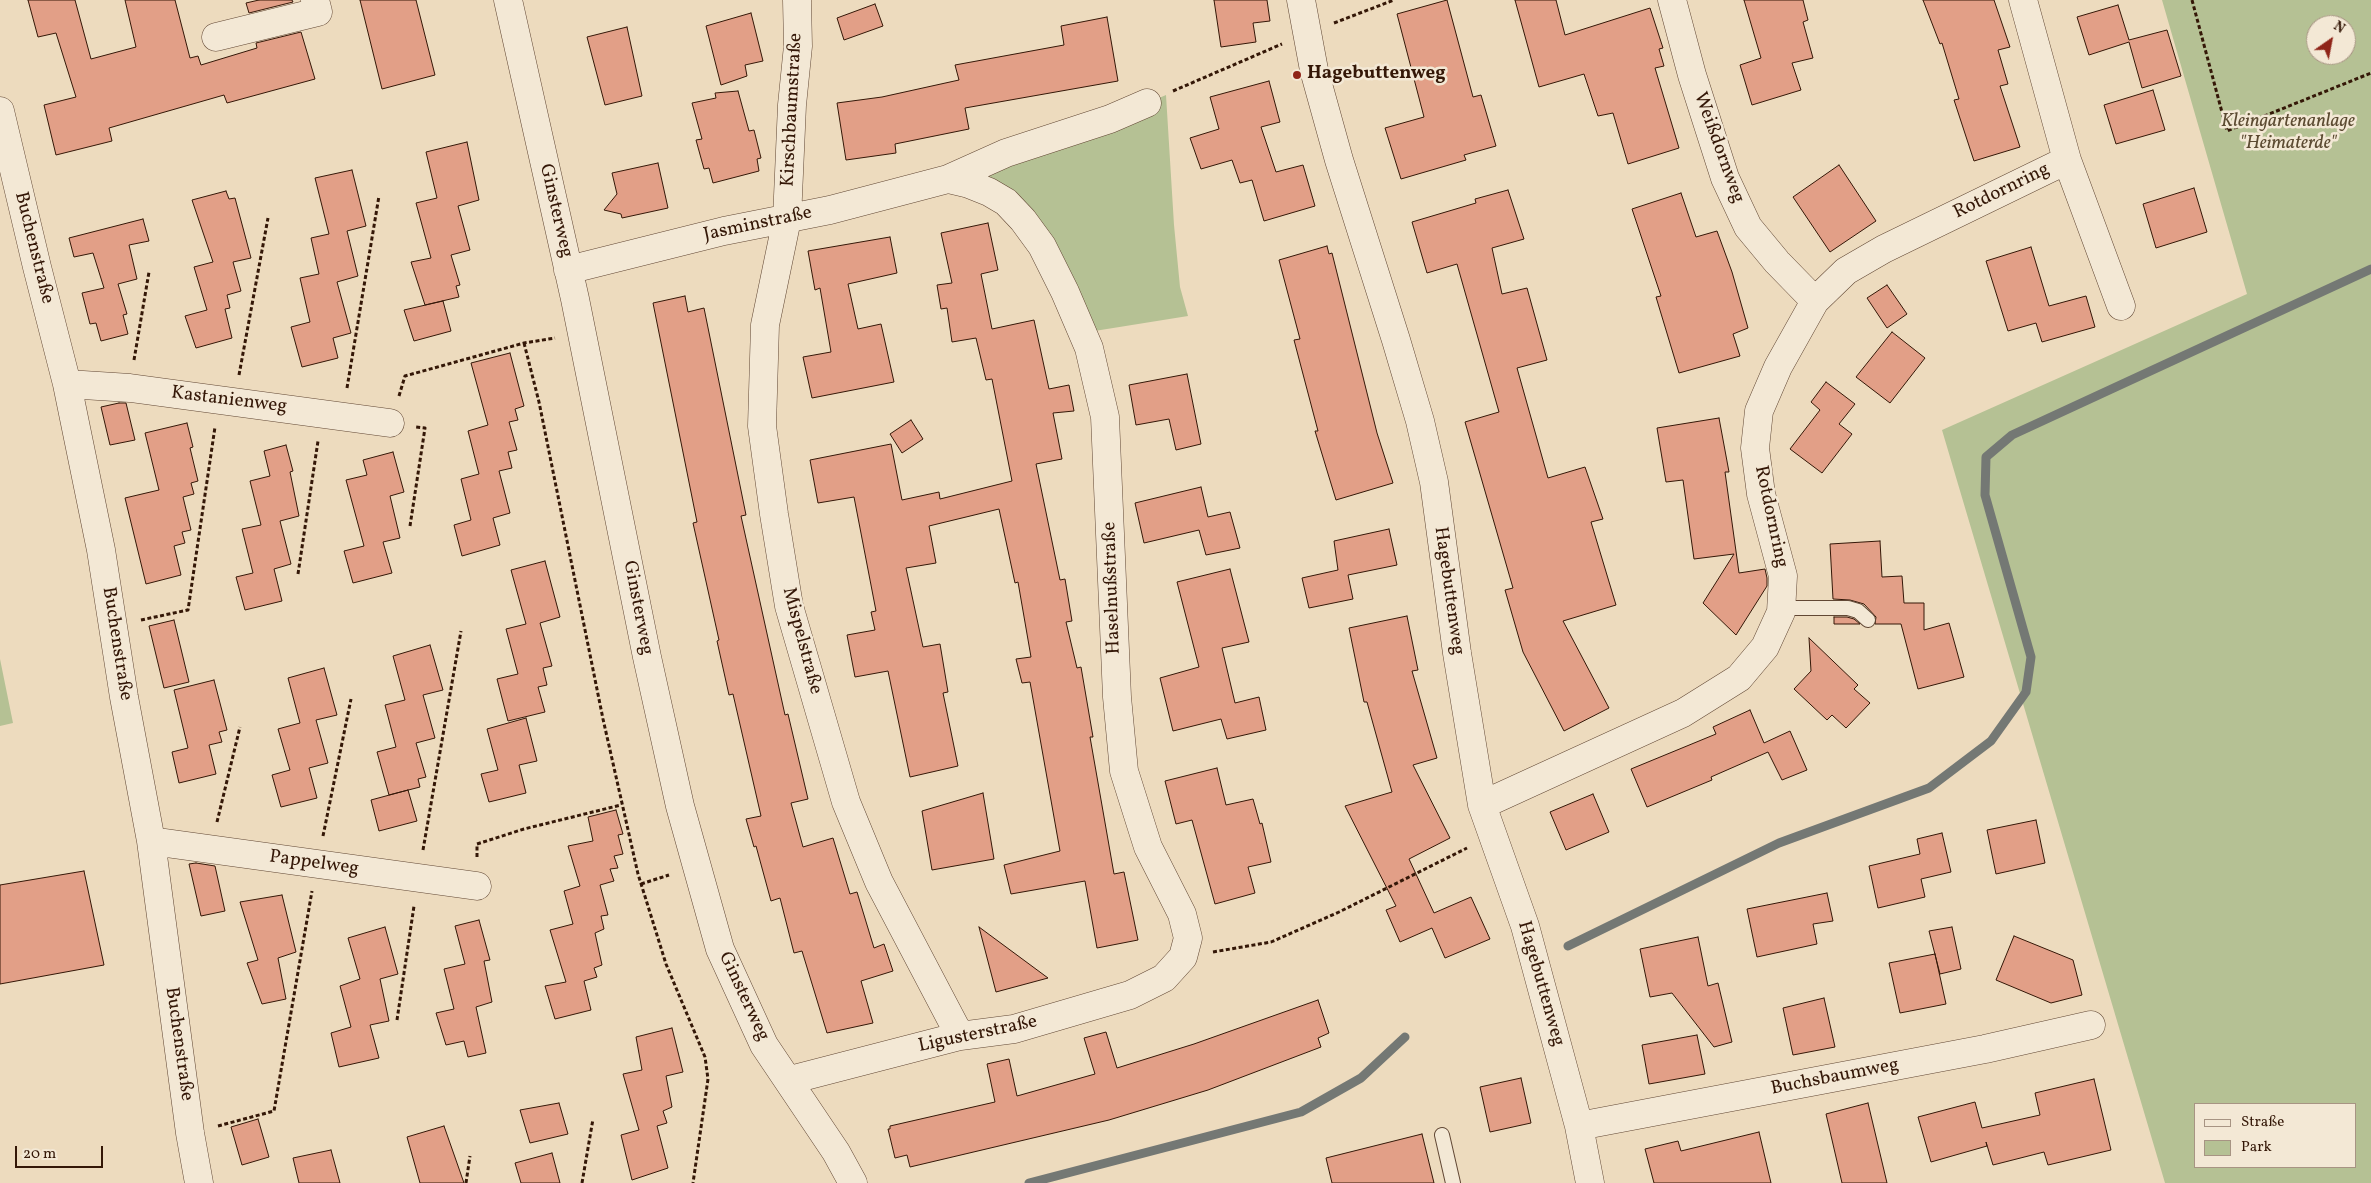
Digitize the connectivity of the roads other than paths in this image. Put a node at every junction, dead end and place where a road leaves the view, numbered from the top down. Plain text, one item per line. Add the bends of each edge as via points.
1 (315, 0) edge
2 (508, 0) edge
3 (797, 0) edge
4 (1301, 0) edge
5 (1672, 0) edge
6 (2023, 0) edge
7 (216, 37) dead end
8 (1147, 103) road end
9 (0, 111) edge
10 (2067, 160) junction
11 (948, 179) junction
12 (1006, 202) joint
13 (787, 219) junction
14 (568, 270) junction
15 (1815, 301) junction
16 (2121, 306) dead end
17 (67, 384) junction
18 (390, 423) road end
19 (1782, 608) junction
20 (1868, 620) dead end
21 (1482, 805) junction
22 (151, 841) junction
23 (477, 886) road end
24 (1164, 978) joint
25 (2091, 1025) dead end
26 (960, 1036) junction
27 (790, 1080) junction
28 (1579, 1126) junction
29 (1442, 1135) dead end
30 (199, 1183) edge
31 (853, 1183) edge
32 (1453, 1183) edge
33 (1590, 1183) edge

1 - 7 street via 318,12
2 - 14 street, Ginsterweg
3 - 13 street, Kirschbaumstraße via 798,46
4 - 21 street, Hagebuttenweg via 1314,70 1420,421 1434,482
5 - 15 street, Weißdornweg via 1724,178 1748,227
6 - 10 street, Rotdornring
8 - 11 street, Jasminstraße via 1110,119 999,156
9 - 17 street, Buchenstraße
10 - 15 street, Rotdornring via 1884,249 1846,271
10 - 16 street, Rotdornring
11 - 12 street, Jasminstraße via 969,184
11 - 13 street, Jasminstraße
12 - 24 street, Haselnußstraße via 1042,246 1065,292 1089,348 1105,417 1117,697 1124,771 1148,847 1182,914 1188,938 1183,957
13 - 14 street, Jasminstraße via 724,231
13 - 26 street, Mispelstraße via 765,325 762,426 789,606 846,802 878,882
14 - 27 street, Ginsterweg via 680,806 720,949 764,1045
15 - 19 street, Rotdornring via 1778,367 1759,411 1756,457 1761,494 1783,576
17 - 18 street, Kastanienweg via 130,388
17 - 22 street, Buchenstraße via 101,550
19 - 20 lane via 1848,608 1858,611
19 - 21 street, Rotdornring via 1765,648 1739,678 1683,713
21 - 28 street, Hagebuttenweg via 1525,926
22 - 23 street, Pappelweg
22 - 30 street, Buchenstraße
24 - 26 street, Ligusterstraße via 1130,995 1014,1029
25 - 28 street, Buchsbaumweg via 1899,1066
26 - 27 street, Ligusterstraße
27 - 31 street, Ginsterweg
28 - 33 street, Hagebuttenweg
29 - 32 lane

